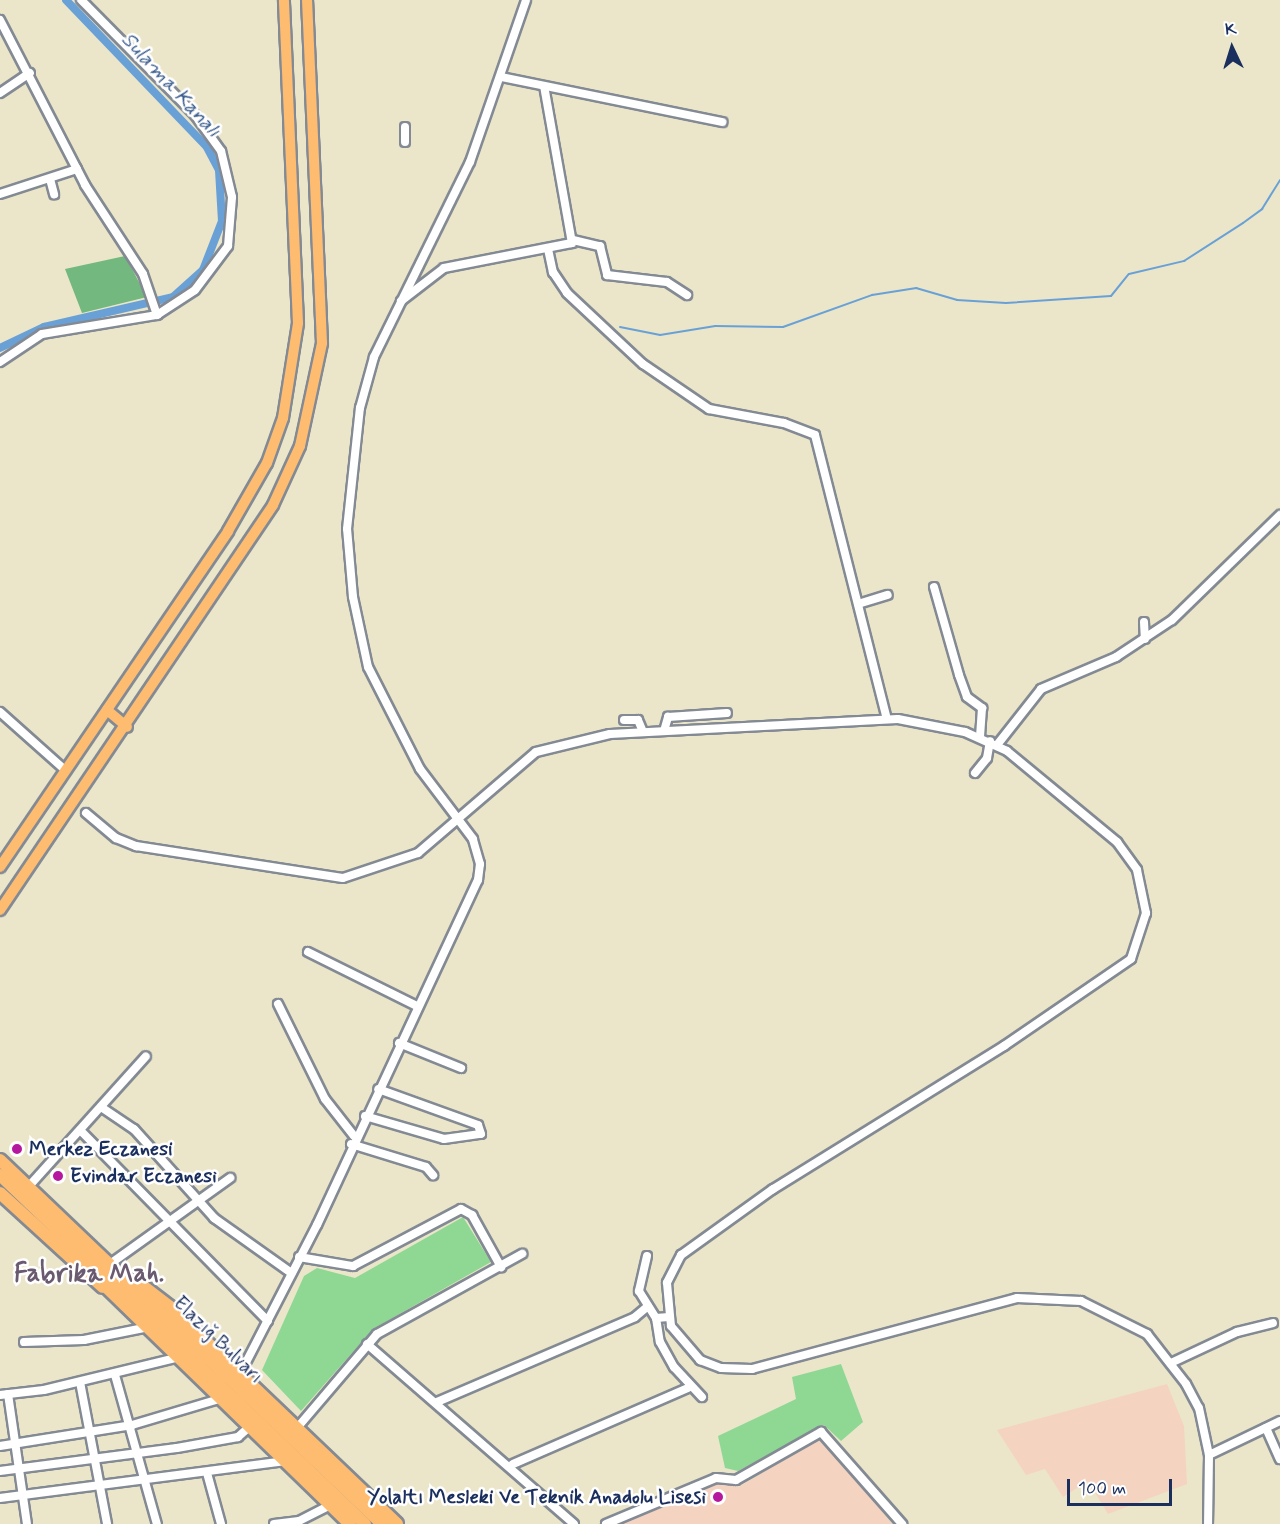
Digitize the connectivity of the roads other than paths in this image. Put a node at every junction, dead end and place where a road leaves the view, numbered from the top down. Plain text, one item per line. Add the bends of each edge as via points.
1 (81, 0) edge
2 (284, 0) edge
3 (307, 0) edge
4 (526, 0) edge
5 (0, 20) edge
6 (30, 73) junction
7 (501, 77) junction
8 (544, 86) junction
9 (0, 93) edge
10 (722, 122) dead end
11 (405, 127) dead end
12 (405, 142) dead end
13 (77, 169) junction
14 (50, 179) junction
15 (0, 194) edge
16 (54, 194) dead end
17 (573, 240) junction
18 (548, 249) junction
19 (687, 295) dead end
20 (396, 306) junction
21 (157, 312) junction
22 (0, 362) edge
23 (1280, 515) edge
24 (934, 587) dead end
25 (888, 595) dead end
26 (858, 604) junction
27 (1144, 622) dead end
28 (1130, 637) dead end
29 (1145, 639) junction
30 (1132, 648) junction
31 (107, 710) junction
32 (0, 712) edge
33 (727, 713) dead end
34 (887, 719) junction
35 (624, 720) dead end
36 (127, 727) junction
37 (664, 730) junction
38 (643, 732) junction
39 (980, 738) junction
40 (993, 743) junction
41 (65, 770) junction
42 (975, 773) dead end
43 (86, 813) dead end
44 (460, 822) junction
45 (0, 867) edge
46 (0, 910) edge
47 (308, 952) dead end
48 (278, 1004) dead end
49 (415, 1005) junction
50 (399, 1043) junction
51 (146, 1056) dead end
52 (461, 1068) dead end
53 (378, 1089) junction
54 (101, 1107) junction
55 (365, 1116) junction
56 (80, 1130) junction
57 (352, 1140) junction
58 (0, 1160) edge
59 (0, 1175) edge
60 (433, 1175) dead end
61 (230, 1178) dead end
62 (30, 1185) junction
63 (0, 1193) edge
64 (199, 1201) junction
65 (171, 1221) junction
66 (57, 1231) junction
67 (522, 1254) dead end
68 (647, 1256) dead end
69 (298, 1257) junction
70 (110, 1264) junction
71 (501, 1267) junction
72 (290, 1272) junction
73 (111, 1294) junction
74 (647, 1307) junction
75 (669, 1317) junction
76 (656, 1318) junction
77 (268, 1321) junction
78 (1273, 1323) dead end
79 (144, 1328) junction
80 (24, 1342) dead end
81 (368, 1344) junction
82 (175, 1358) junction
83 (1173, 1362) junction
84 (240, 1374) junction
85 (115, 1375) junction
86 (80, 1382) junction
87 (688, 1388) junction
88 (4, 1394) edge
89 (702, 1397) dead end
90 (219, 1399) junction
91 (437, 1402) junction
92 (1280, 1421) edge
93 (132, 1425) junction
94 (249, 1427) junction
95 (297, 1428) junction
96 (1266, 1428) junction
97 (90, 1434) junction
98 (15, 1445) junction
99 (0, 1446) edge
100 (141, 1454) junction
101 (1209, 1455) junction
102 (1280, 1459) edge
103 (96, 1460) junction
104 (284, 1461) junction
105 (513, 1464) dead end
106 (19, 1470) junction
107 (0, 1471) edge
108 (207, 1473) junction
109 (148, 1479) junction
110 (102, 1485) junction
111 (23, 1494) junction
112 (0, 1498) edge
113 (330, 1505) junction
114 (27, 1524) edge
115 (107, 1524) edge
116 (157, 1524) edge
117 (221, 1524) edge
118 (274, 1524) edge
119 (350, 1524) edge
120 (365, 1524) edge
121 (382, 1524) edge
122 (397, 1524) edge
123 (574, 1524) edge
124 (606, 1524) edge
125 (902, 1524) edge
126 (1208, 1524) edge

1 - 21 street via 195,115 227,164 233,214 222,261 195,290
2 - 31 main road via 297,323 283,418 267,463 228,531
3 - 36 main road via 323,312 317,384 300,446 273,505
4 - 7 street
5 - 6 street
6 - 9 street
6 - 13 street
7 - 8 street
7 - 20 street via 470,162
8 - 10 street
8 - 17 street
11 - 12 street
13 - 14 street
13 - 21 street via 143,274
14 - 15 street
14 - 16 street
17 - 18 street
17 - 19 street via 600,246 607,274 667,282
18 - 20 street via 505,253 444,268
18 - 26 street via 553,272 586,316 643,364 709,409 784,423 815,435
20 - 44 street via 360,408 347,529 353,597 378,693 420,769
21 - 22 street via 42,334
23 - 29 street via 1233,566
24 - 39 street via 958,675 967,697 982,708
25 - 26 street
26 - 34 street
27 - 29 street
28 - 30 street
29 - 30 street
30 - 40 street via 1041,689
31 - 36 main road
31 - 41 main road
32 - 41 street
33 - 37 street via 668,717
34 - 37 street
34 - 39 street
35 - 38 street via 638,720
36 - 46 main road
37 - 38 street
38 - 44 street via 536,752 491,787
39 - 40 street
40 - 42 street
40 - 75 street via 1100,826 1137,870 1146,913 1131,959 1004,1046 773,1189 681,1255 667,1283
41 - 45 main road
43 - 44 street via 116,838 136,846 335,878 367,874 418,853
44 - 49 street via 477,850 478,880
47 - 49 street
48 - 57 street via 322,1094
49 - 50 street
50 - 52 street
50 - 53 street
51 - 54 street
53 - 55 street
53 - 55 street via 478,1125 481,1134 444,1139
54 - 56 street
54 - 64 street via 134,1129
55 - 57 street
56 - 62 street
56 - 65 street
57 - 60 street via 426,1167
57 - 69 street
58 - 62 highway, Elazığ Bulvarı
59 - 66 highway, Elazığ Bulvarı
61 - 64 street
62 - 70 highway, Elazığ Bulvarı
63 - 73 highway
64 - 65 street
64 - 72 street via 236,1236
65 - 70 street
65 - 77 street
66 - 73 highway
66 - 120 highway, Elazığ Bulvarı
67 - 71 street
68 - 74 street via 639,1291
69 - 71 street via 352,1266 461,1209 472,1215
69 - 72 street
70 - 84 highway via 170,1307
70 - 121 highway, Elazığ Bulvarı
71 - 81 street
72 - 77 street
73 - 79 highway
74 - 76 street
74 - 91 street via 634,1317
75 - 76 street
75 - 83 street via 682,1344 700,1360 721,1368 752,1369 1017,1298 1081,1301 1147,1334
76 - 87 street via 660,1342
77 - 84 street
78 - 83 street via 1237,1332
79 - 80 street via 84,1340
79 - 82 highway
81 - 91 street
81 - 95 street
82 - 85 street
82 - 90 highway
83 - 101 street via 1199,1408
84 - 95 highway
85 - 86 street
85 - 93 street
86 - 88 street
86 - 97 street
87 - 89 street
87 - 105 street
88 - 98 street
90 - 93 street
90 - 94 highway
91 - 123 street
92 - 96 street
93 - 97 street
93 - 100 street
94 - 100 street via 238,1437
94 - 104 highway
95 - 122 highway
96 - 101 street
96 - 102 street
97 - 98 street
97 - 103 street
98 - 99 street
98 - 106 street
100 - 103 street
100 - 109 street
101 - 126 street
103 - 106 street
103 - 110 street
104 - 108 street
104 - 113 highway
106 - 107 street
106 - 111 street
108 - 109 street
108 - 117 street
109 - 110 street
109 - 116 street
110 - 111 street
110 - 115 street
111 - 112 street
111 - 114 street
113 - 118 street via 299,1521
113 - 119 highway
124 - 125 street via 716,1478 736,1480 821,1432

